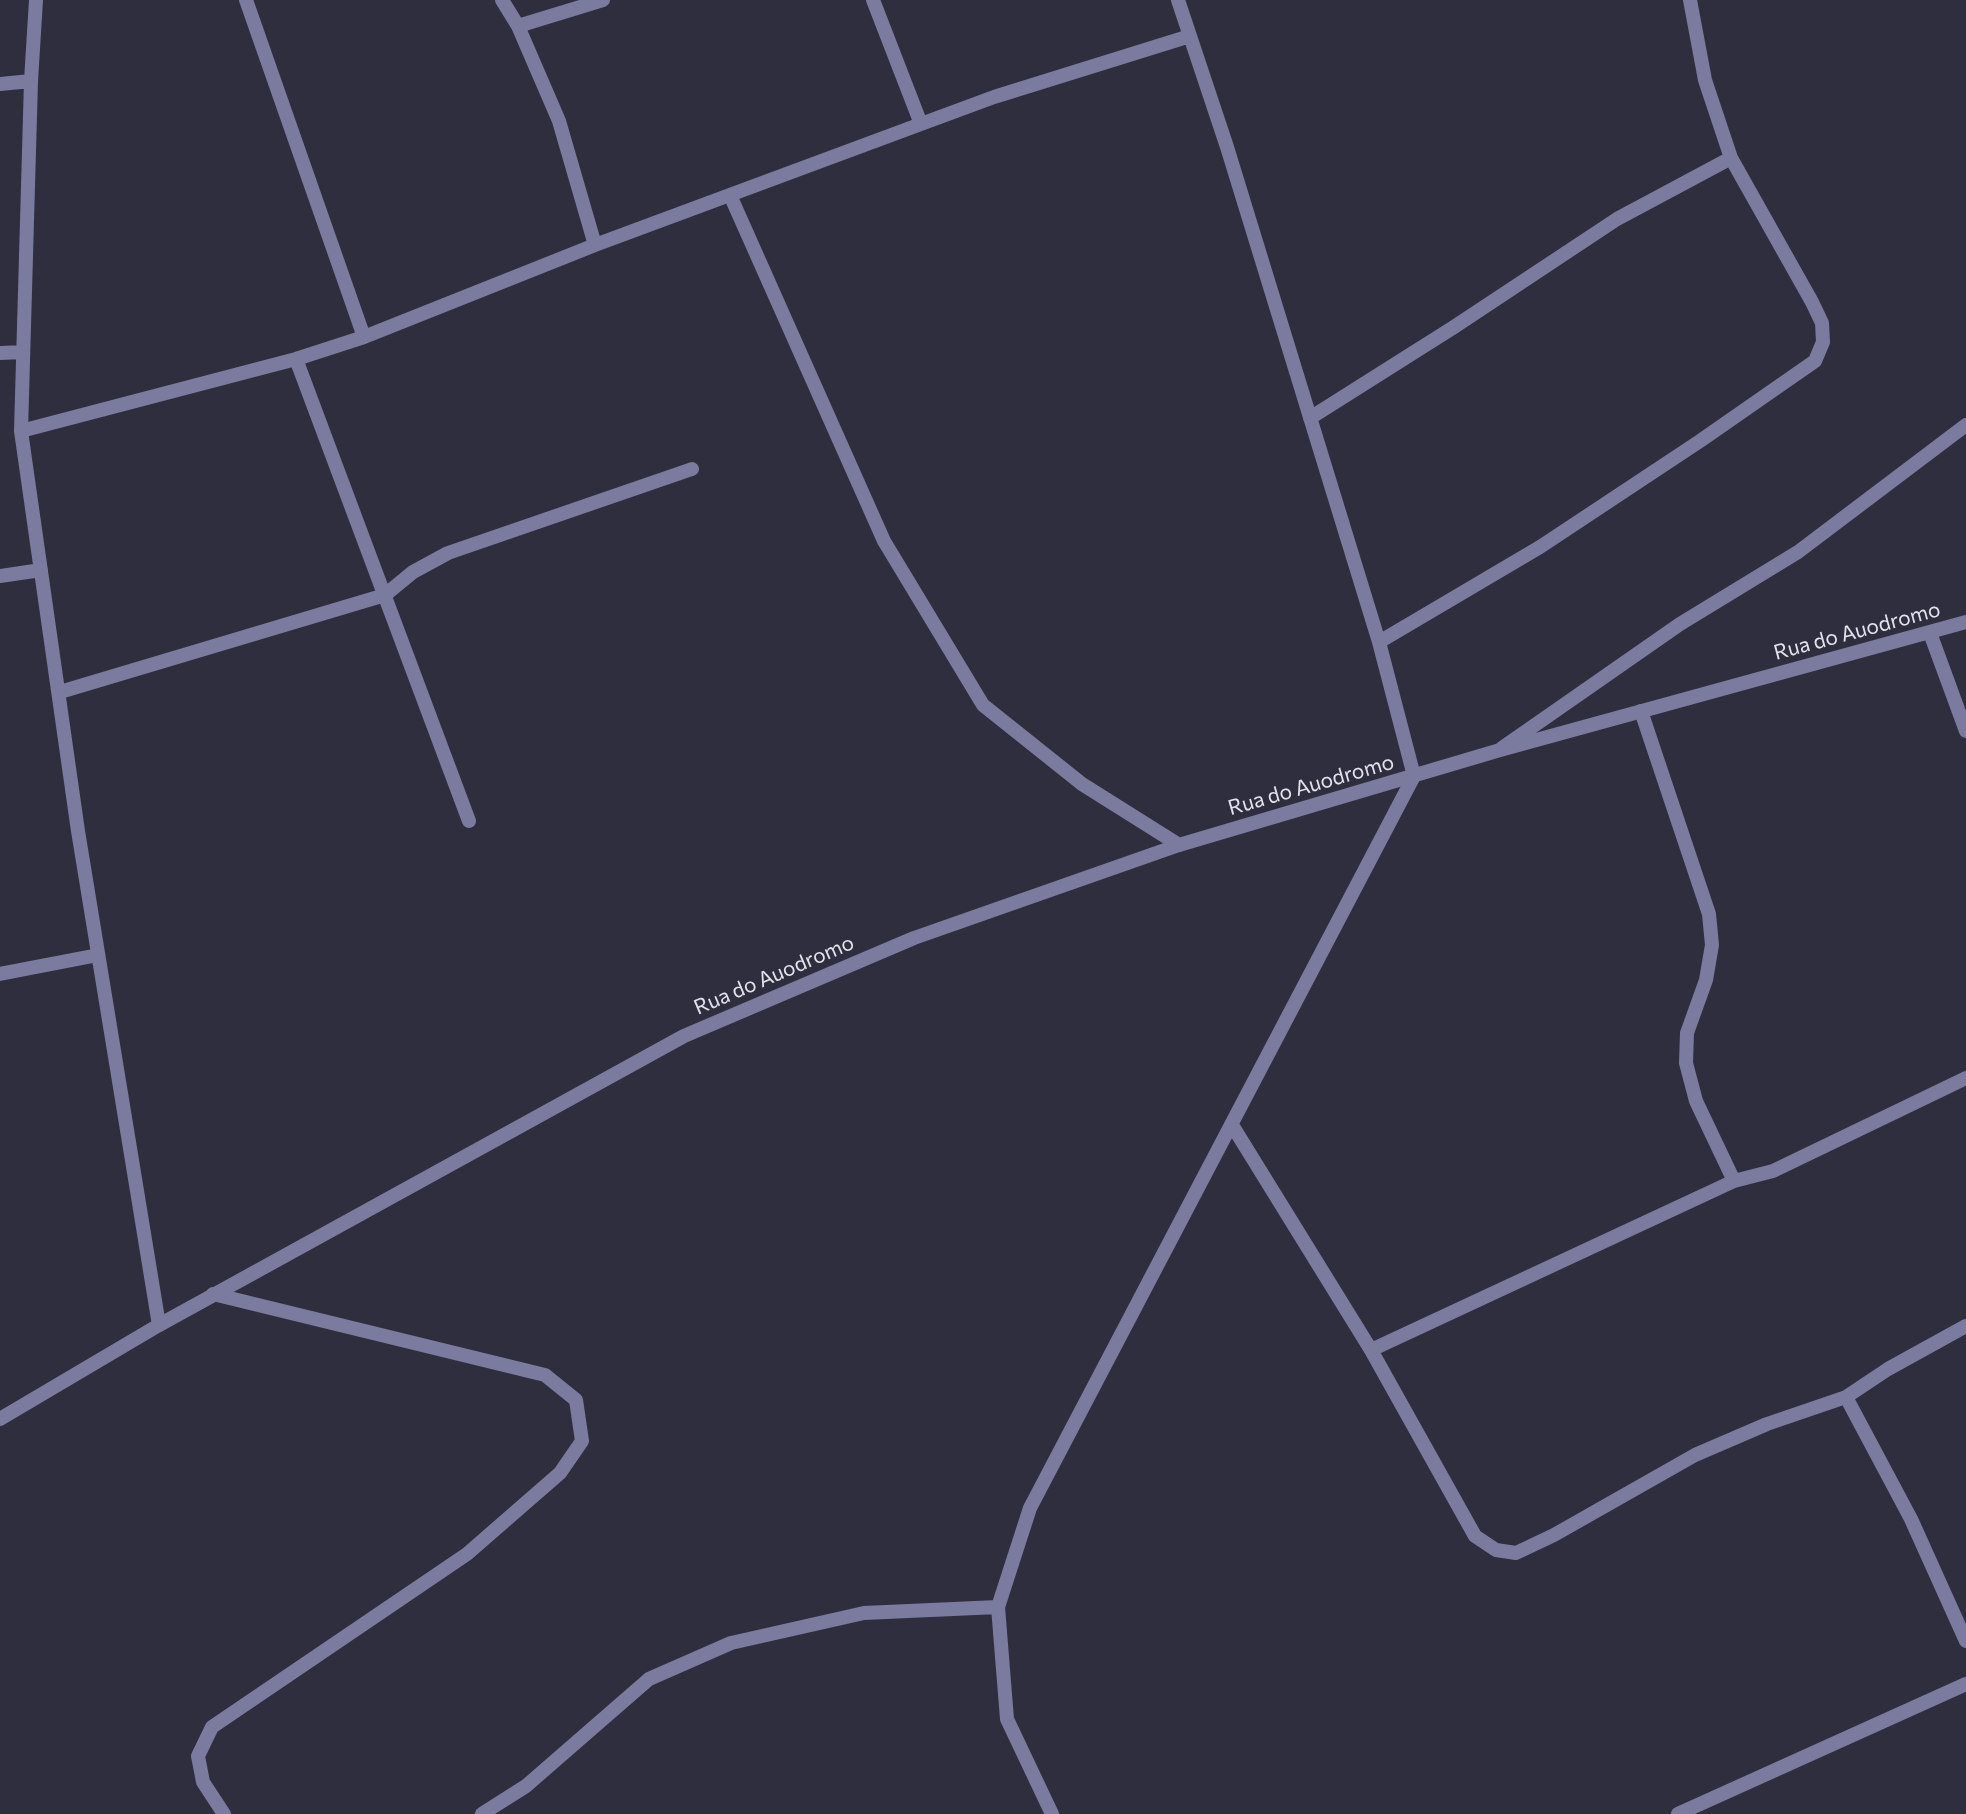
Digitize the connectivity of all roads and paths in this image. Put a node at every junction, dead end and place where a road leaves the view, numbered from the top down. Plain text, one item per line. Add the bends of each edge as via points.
1 (36, 0) edge
2 (246, 0) edge
3 (502, 0) edge
4 (603, 0) edge
5 (873, 0) edge
6 (1178, 0) edge
7 (1690, 0) edge
8 (518, 26) junction
9 (1190, 36) junction
10 (31, 81) junction
11 (0, 84) edge
12 (921, 124) junction
13 (1731, 158) junction
14 (730, 195) junction
15 (595, 245) junction
16 (364, 337) junction
17 (23, 352) junction
18 (0, 353) edge
19 (296, 359) junction
20 (1310, 418) junction
21 (1966, 425) edge
22 (21, 431) junction
23 (692, 469) dead end
24 (41, 570) junction
25 (0, 576) edge
26 (385, 595) junction
27 (1966, 622) edge
28 (1930, 633) junction
29 (1380, 642) junction
30 (60, 692) junction
31 (1641, 711) junction
32 (1966, 731) edge
33 (1500, 750) junction
34 (1414, 776) junction
35 (468, 821) dead end
36 (1179, 845) junction
37 (98, 956) junction
38 (0, 974) edge
39 (1966, 1078) edge
40 (1233, 1125) junction
41 (1734, 1181) junction
42 (213, 1294) junction
43 (159, 1325) junction
44 (1966, 1326) edge
45 (1371, 1350) junction
46 (1846, 1398) junction
47 (0, 1419) edge
48 (998, 1607) junction
49 (1966, 1641) edge
50 (1966, 1684) edge
51 (224, 1814) edge
52 (482, 1814) edge
53 (1052, 1814) edge
54 (1678, 1814) edge

1 - 10 street
2 - 16 street
3 - 8 street
4 - 8 street
5 - 12 street
6 - 9 street
7 - 13 street via 1705,80
8 - 15 street via 559,121
9 - 12 street
9 - 20 street
10 - 11 street
10 - 17 street
12 - 14 street
13 - 20 street via 1616,219
13 - 29 street via 1822,323 1823,342 1815,361 1540,547
14 - 15 street
14 - 36 street via 884,541 983,705 1082,784
15 - 16 street
16 - 19 street
17 - 18 street
17 - 22 street
19 - 22 street
19 - 26 street
20 - 29 street
21 - 33 street via 1798,552 1680,624
22 - 24 street
23 - 26 street via 448,552
24 - 25 street
24 - 30 street
26 - 30 street
26 - 35 street
27 - 28 street, Rua do Auodromo
28 - 31 street, Rua do Auodromo
28 - 32 street
29 - 34 street
30 - 37 street
31 - 33 street, Rua do Auodromo
31 - 41 street via 1709,914 1712,945 1706,980 1687,1033 1686,1063 1696,1101
33 - 34 street, Rua do Auodromo
34 - 36 street, Rua do Auodromo
34 - 40 street
36 - 42 street, Rua do Auodromo via 914,938 684,1036
37 - 38 street
37 - 43 street
39 - 41 street via 1773,1171
40 - 45 street
40 - 48 street via 1030,1508
41 - 45 street
42 - 43 street, Rua do Auodromo
42 - 51 street via 545,1375 576,1400 582,1441 560,1473 467,1554 212,1727 198,1756 203,1782
43 - 47 street, Rua do Auodromo
44 - 46 street
45 - 46 street via 1475,1536 1496,1550 1516,1553 1695,1455 1767,1424
46 - 49 street via 1911,1518
48 - 52 street via 864,1613 731,1643 649,1679 526,1786
48 - 53 street via 1007,1719
50 - 54 street

